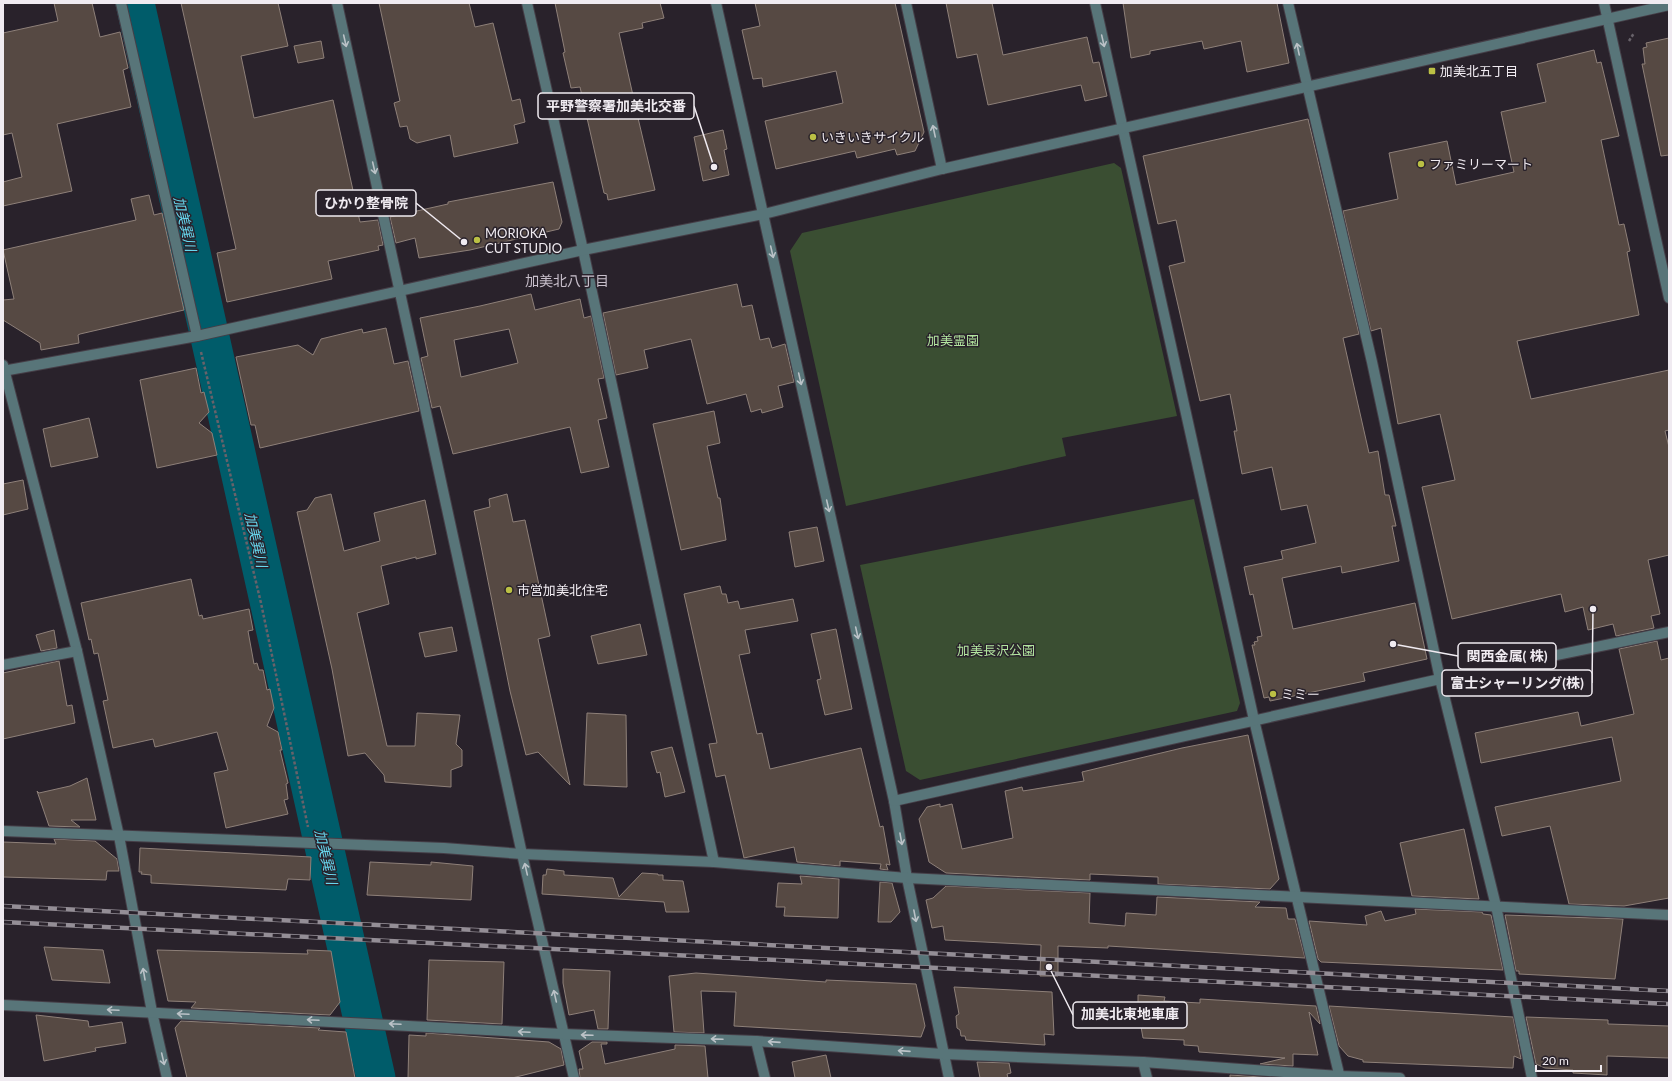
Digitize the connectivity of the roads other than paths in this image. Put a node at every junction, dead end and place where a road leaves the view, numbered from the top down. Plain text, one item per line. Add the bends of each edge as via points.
1 (122, 3) edge
2 (337, 3) edge
3 (527, 3) edge
4 (716, 3) edge
5 (906, 3) edge
6 (1094, 3) edge
7 (1288, 3) edge
8 (1604, 3) edge
9 (1669, 5) edge
10 (1608, 19) junction
11 (1307, 88) junction
12 (1123, 128) junction
13 (942, 169) junction
14 (764, 214) junction
15 (583, 250) junction
16 (401, 290) junction
17 (1669, 298) edge
18 (201, 335) junction
19 (3, 369) edge
20 (1669, 632) edge
21 (77, 651) junction
22 (3, 665) edge
23 (1440, 679) junction
24 (1254, 720) junction
25 (894, 801) junction
26 (3, 831) edge
27 (119, 836) junction
28 (522, 854) junction
29 (714, 862) junction
30 (908, 878) junction
31 (1296, 898) junction
32 (1496, 906) junction
33 (1669, 915) edge
34 (3, 1004) edge
35 (152, 1012) junction
36 (563, 1034) junction
37 (756, 1041) junction
38 (943, 1054) junction
39 (1143, 1062) junction
40 (1340, 1077) edge
41 (167, 1078) edge
42 (574, 1078) edge
43 (765, 1078) edge
44 (949, 1078) edge
45 (1147, 1078) edge
46 (1400, 1078) edge
47 (1532, 1078) edge

1 - 18 street
2 -> 16 street
3 - 15 street
4 - 14 street
13 -> 5 street
6 -> 12 street
11 -> 7 street
8 - 10 street
9 - 10 street
10 - 11 street
10 - 17 street
11 - 12 street
11 - 23 street via 1372,362
12 - 13 street
12 - 24 street
13 - 14 street
14 - 15 street
14 -> 25 street
15 - 16 street
15 - 29 street
16 - 18 street
16 - 28 street
18 - 19 street
19 - 21 street
20 - 23 street
21 - 22 street
21 - 27 street
23 - 24 street
23 - 32 street
24 - 25 street
24 - 31 street
25 -> 30 street
26 - 27 street
27 - 28 street via 444,848
35 -> 27 street
28 - 29 street
36 -> 28 street
29 - 30 street
30 - 31 street
30 -> 38 street
31 - 32 street
31 - 40 street
32 - 33 street
32 - 47 street
35 -> 34 street
36 -> 35 street
35 -> 41 street
37 -> 36 street
36 - 42 street
38 -> 37 street
37 - 43 street
38 - 39 street
38 - 44 street
39 - 40 street
39 - 45 street
40 - 46 street

